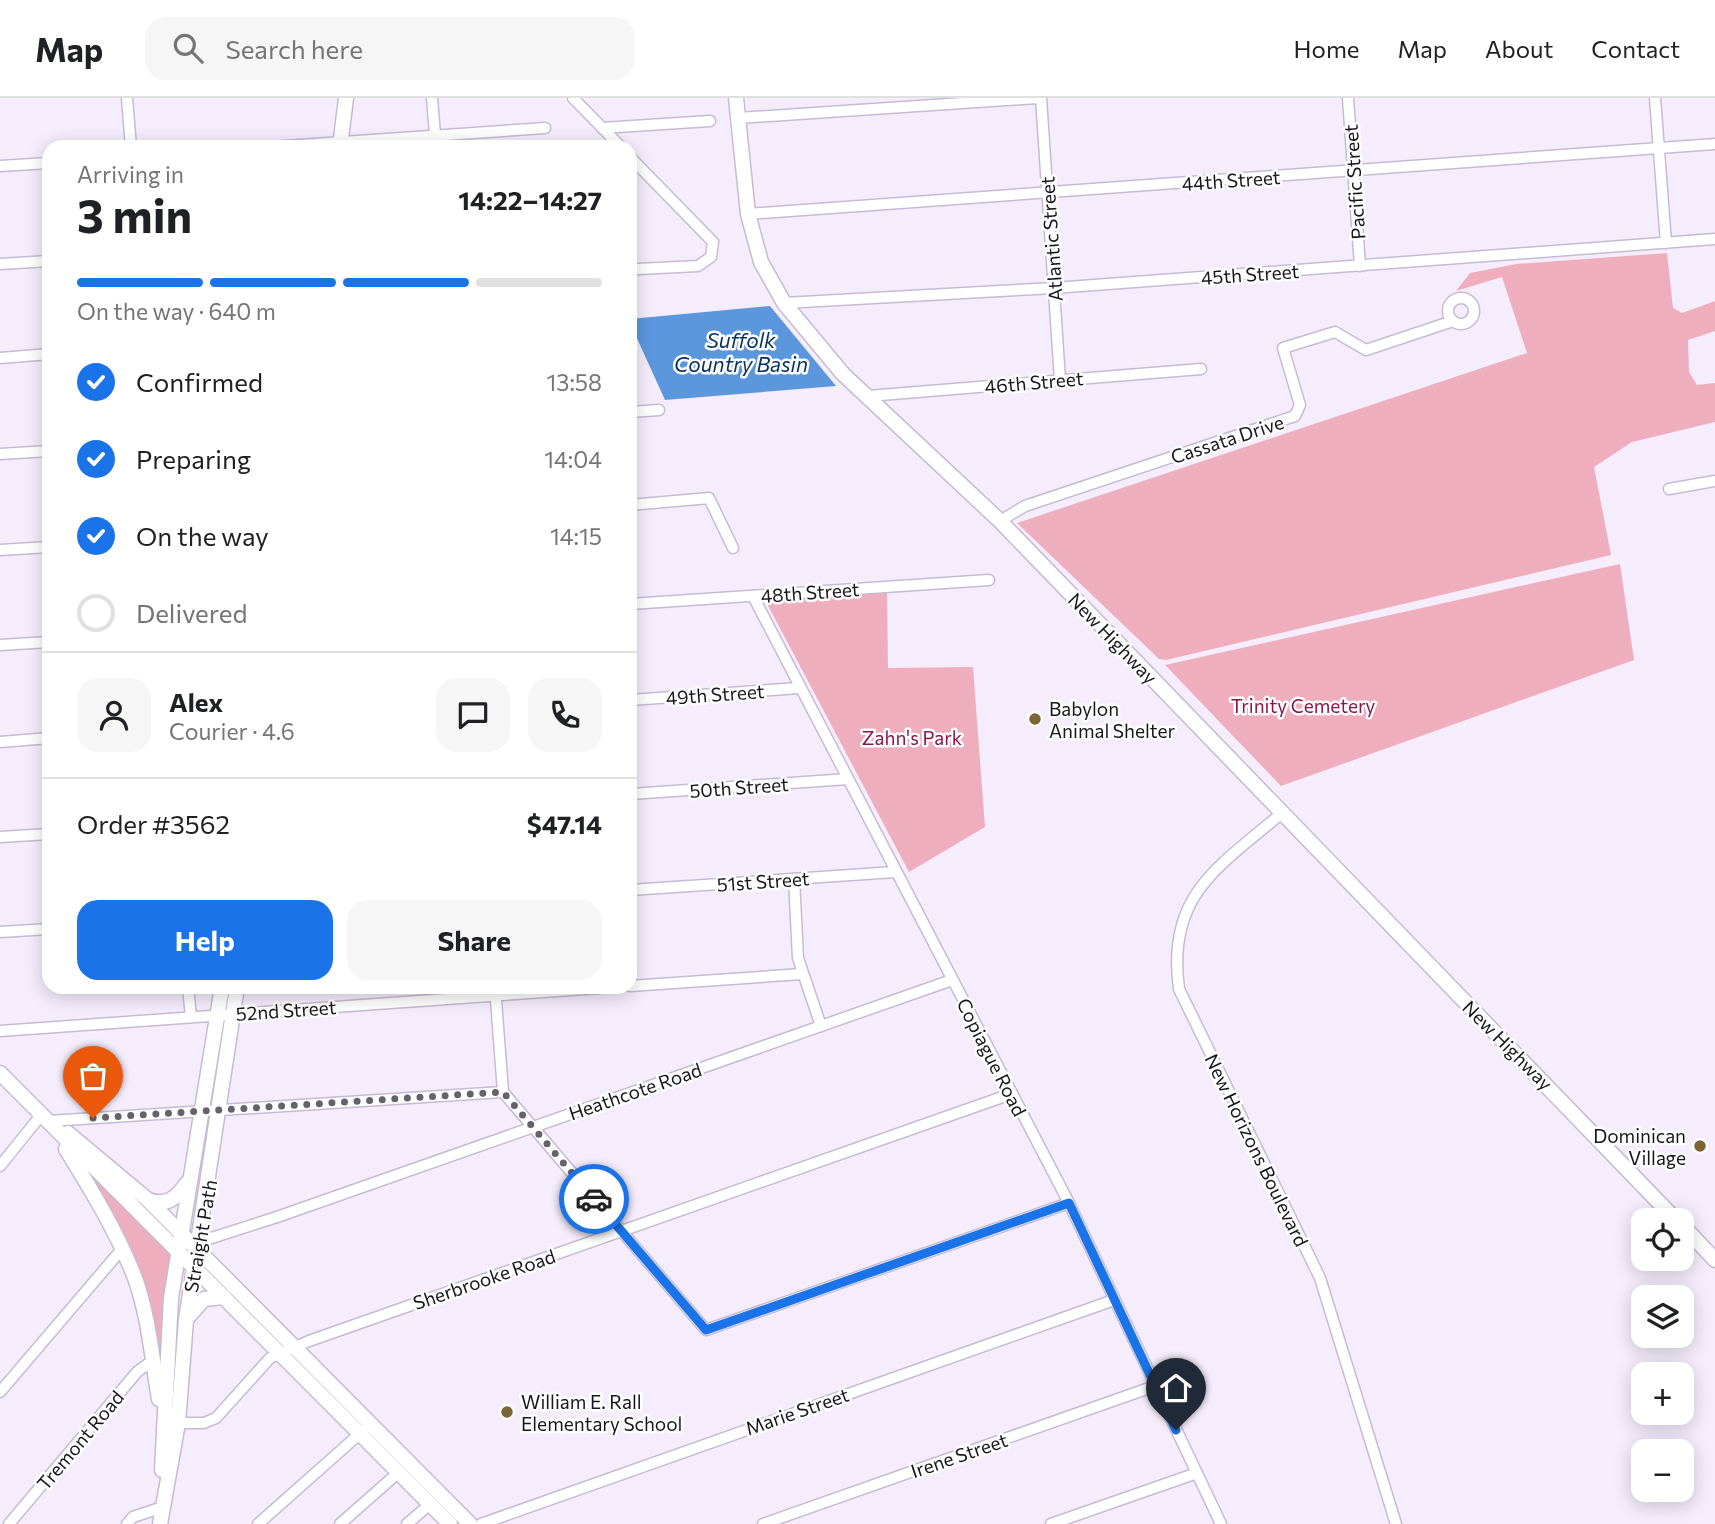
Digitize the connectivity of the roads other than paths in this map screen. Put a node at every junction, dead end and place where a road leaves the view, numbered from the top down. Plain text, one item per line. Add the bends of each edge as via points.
1 (127, 98) edge
2 (346, 98) edge
3 (432, 98) edge
4 (573, 98) edge
5 (736, 98) edge
6 (1040, 98) edge
7 (1348, 98) edge
8 (1655, 98) edge
9 (738, 118) junction
10 (710, 121) dead end
11 (545, 128) dead end
12 (602, 128) junction
13 (130, 140) edge
14 (342, 140) edge
15 (435, 140) edge
16 (443, 140) edge
17 (614, 140) edge
18 (1715, 144) edge
19 (1659, 148) junction
20 (42, 163) edge
21 (637, 164) edge
22 (0, 166) edge
23 (1353, 171) junction
24 (1048, 193) junction
25 (748, 214) junction
26 (1715, 239) edge
27 (1666, 243) junction
28 (42, 261) edge
29 (0, 264) edge
30 (1360, 266) junction
31 (638, 269) dead end
32 (1054, 288) junction
33 (784, 303) junction
34 (1453, 321) dead end
35 (42, 355) edge
36 (0, 358) edge
37 (1201, 369) dead end
38 (1060, 380) junction
39 (868, 396) junction
40 (659, 410) dead end
41 (637, 412) edge
42 (42, 451) edge
43 (0, 454) edge
44 (1715, 481) edge
45 (1669, 489) dead end
46 (637, 504) edge
47 (1000, 521) junction
48 (42, 547) edge
49 (733, 548) dead end
50 (0, 550) edge
51 (989, 580) dead end
52 (753, 596) junction
53 (637, 604) edge
54 (42, 642) edge
55 (0, 645) edge
56 (799, 688) junction
57 (637, 699) edge
58 (42, 739) edge
59 (0, 742) edge
60 (848, 779) junction
61 (637, 794) edge
62 (1283, 812) junction
63 (42, 834) edge
64 (0, 837) edge
65 (895, 872) junction
66 (794, 879) junction
67 (637, 890) edge
68 (42, 929) edge
69 (0, 932) edge
70 (802, 974) junction
71 (952, 980) junction
72 (637, 986) edge
73 (189, 994) edge
74 (221, 994) edge
75 (236, 994) edge
76 (461, 994) edge
77 (495, 994) edge
78 (233, 1014) junction
79 (217, 1015) junction
80 (191, 1017) junction
81 (821, 1026) junction
82 (0, 1031) edge
83 (0, 1073) edge
84 (503, 1092) junction
85 (1011, 1094) junction
86 (218, 1110) junction
87 (201, 1111) junction
88 (45, 1117) junction
89 (532, 1128) junction
90 (193, 1154) junction
91 (0, 1166) edge
92 (190, 1179) junction
93 (148, 1200) junction
94 (1069, 1203) junction
95 (1664, 1208) edge
96 (622, 1231) junction
97 (1694, 1238) edge
98 (188, 1245) junction
99 (122, 1249) junction
100 (1715, 1260) edge
101 (193, 1267) junction
102 (224, 1297) junction
103 (1114, 1300) junction
104 (186, 1320) junction
105 (287, 1351) junction
106 (153, 1360) junction
107 (1155, 1386) junction
108 (0, 1392) edge
109 (171, 1425) junction
110 (365, 1429) junction
111 (399, 1472) junction
112 (1197, 1473) junction
113 (430, 1504) junction
114 (163, 1507) junction
115 (0, 1516) edge
116 (9, 1524) edge
117 (127, 1524) edge
118 (160, 1524) edge
119 (258, 1524) edge
120 (340, 1524) edge
121 (407, 1524) edge
122 (450, 1524) edge
123 (470, 1524) edge
124 (481, 1524) edge
125 (763, 1524) edge
126 (1051, 1524) edge
127 (1221, 1524) edge
128 (1396, 1524) edge

1 - 13 street
2 - 14 main road
3 - 15 street
4 - 12 street
5 - 9 main road, New Highway
6 - 9 street
6 - 24 street, Atlantic Street
7 - 23 street, Pacific Street
8 - 19 street
9 - 25 main road, New Highway
10 - 12 street
11 - 16 street
12 - 17 street
18 - 19 street, 44th Street
19 - 23 street, 44th Street
19 - 27 street
20 - 22 street
21 - 31 street via 713,242 711,257 698,266
23 - 24 street, 44th Street
23 - 30 street, Pacific Street
24 - 25 street, 44th Street
24 - 32 street, Atlantic Street
25 - 33 main road, New Highway via 761,262
26 - 27 street, 45th Street
27 - 30 street, 45th Street
28 - 29 street
30 - 32 street, 45th Street
32 - 33 street, 45th Street
32 - 38 street, Atlantic Street
33 - 39 main road, New Highway via 843,374
34 - 47 street, Cassata Drive via 1366,350 1335,331 1283,348 1300,405 1295,416 1025,506
35 - 36 street
37 - 38 street, 46th Street
38 - 39 street, 46th Street
39 - 47 main road, New Highway
40 - 41 street
42 - 43 street
44 - 45 street
46 - 49 street via 709,498
47 - 62 main road, New Highway
48 - 50 street
51 - 52 street, 48th Street
52 - 53 street, 48th Street
52 - 56 street, Copiague Road
54 - 55 street
56 - 57 street, 49th Street
56 - 60 street, Copiague Road
58 - 59 street
60 - 61 street, 50th Street
60 - 65 street, Copiague Road
62 - 95 main road, New Highway
62 - 128 street, New Horizons Boulevard via 1216,869 1194,895 1176,938 1179,989 1320,1278
63 - 64 street
65 - 66 street, 51st Street
65 - 71 street, Copiague Road
66 - 67 street, 51st Street
66 - 70 street
68 - 69 street
70 - 72 street
70 - 81 street
71 - 81 street, Heathcote Road
71 - 85 street, Copiague Road
73 - 80 street
74 - 79 main road, Straight Path
75 - 78 main road, Straight Path
76 - 78 street, 52nd Street
77 - 84 street
78 - 79 street, 52nd Street
78 - 86 main road, Straight Path
79 - 80 street, 52nd Street
79 - 87 main road, Straight Path
80 - 82 street, 52nd Street
81 - 89 street, Heathcote Road
83 - 88 main road
84 - 86 street
84 - 89 street
85 - 94 street, Copiague Road
85 - 96 street, Sherbrooke Road
86 - 87 street
86 - 98 main road, Straight Path
87 - 88 street
87 - 90 main road, Straight Path
88 - 91 street
88 - 93 main road via 85,1144
88 - 98 main road via 98,1174
88 - 99 main road via 109,1218
89 - 96 street
89 - 98 street, Heathcote Road
90 - 92 main road, Straight Path
90 - 98 main road
92 - 93 main road via 173,1199
92 - 98 main road, Straight Path
93 - 98 main road
94 - 96 street via 706,1330
94 - 103 street, Copiague Road
96 - 105 street, Sherbrooke Road
97 - 100 main road
98 - 101 main road
98 - 105 main road
98 - 109 main road, Straight Path via 169,1315
99 - 106 main road via 143,1307
99 - 108 street
101 - 102 main road
101 - 104 main road, Straight Path
102 - 104 main road via 204,1299
102 - 105 main road
103 - 107 street, Copiague Road
103 - 124 street, Marie Street
104 - 109 main road, Straight Path
105 - 109 street, Sherbrooke Road via 270,1358 216,1418
105 - 110 main road
106 - 109 main road
106 - 116 street, Tremont Road via 137,1372
107 - 112 street, Copiague Road
107 - 125 street, Irene Street
109 - 114 main road, Straight Path via 161,1463
110 - 111 main road
110 - 119 street
110 - 123 main road
111 - 113 main road
111 - 120 street
112 - 126 street
112 - 127 street, Copiague Road
113 - 121 street
113 - 122 main road
114 - 117 street
114 - 118 main road, Straight Path
115 - 116 street

